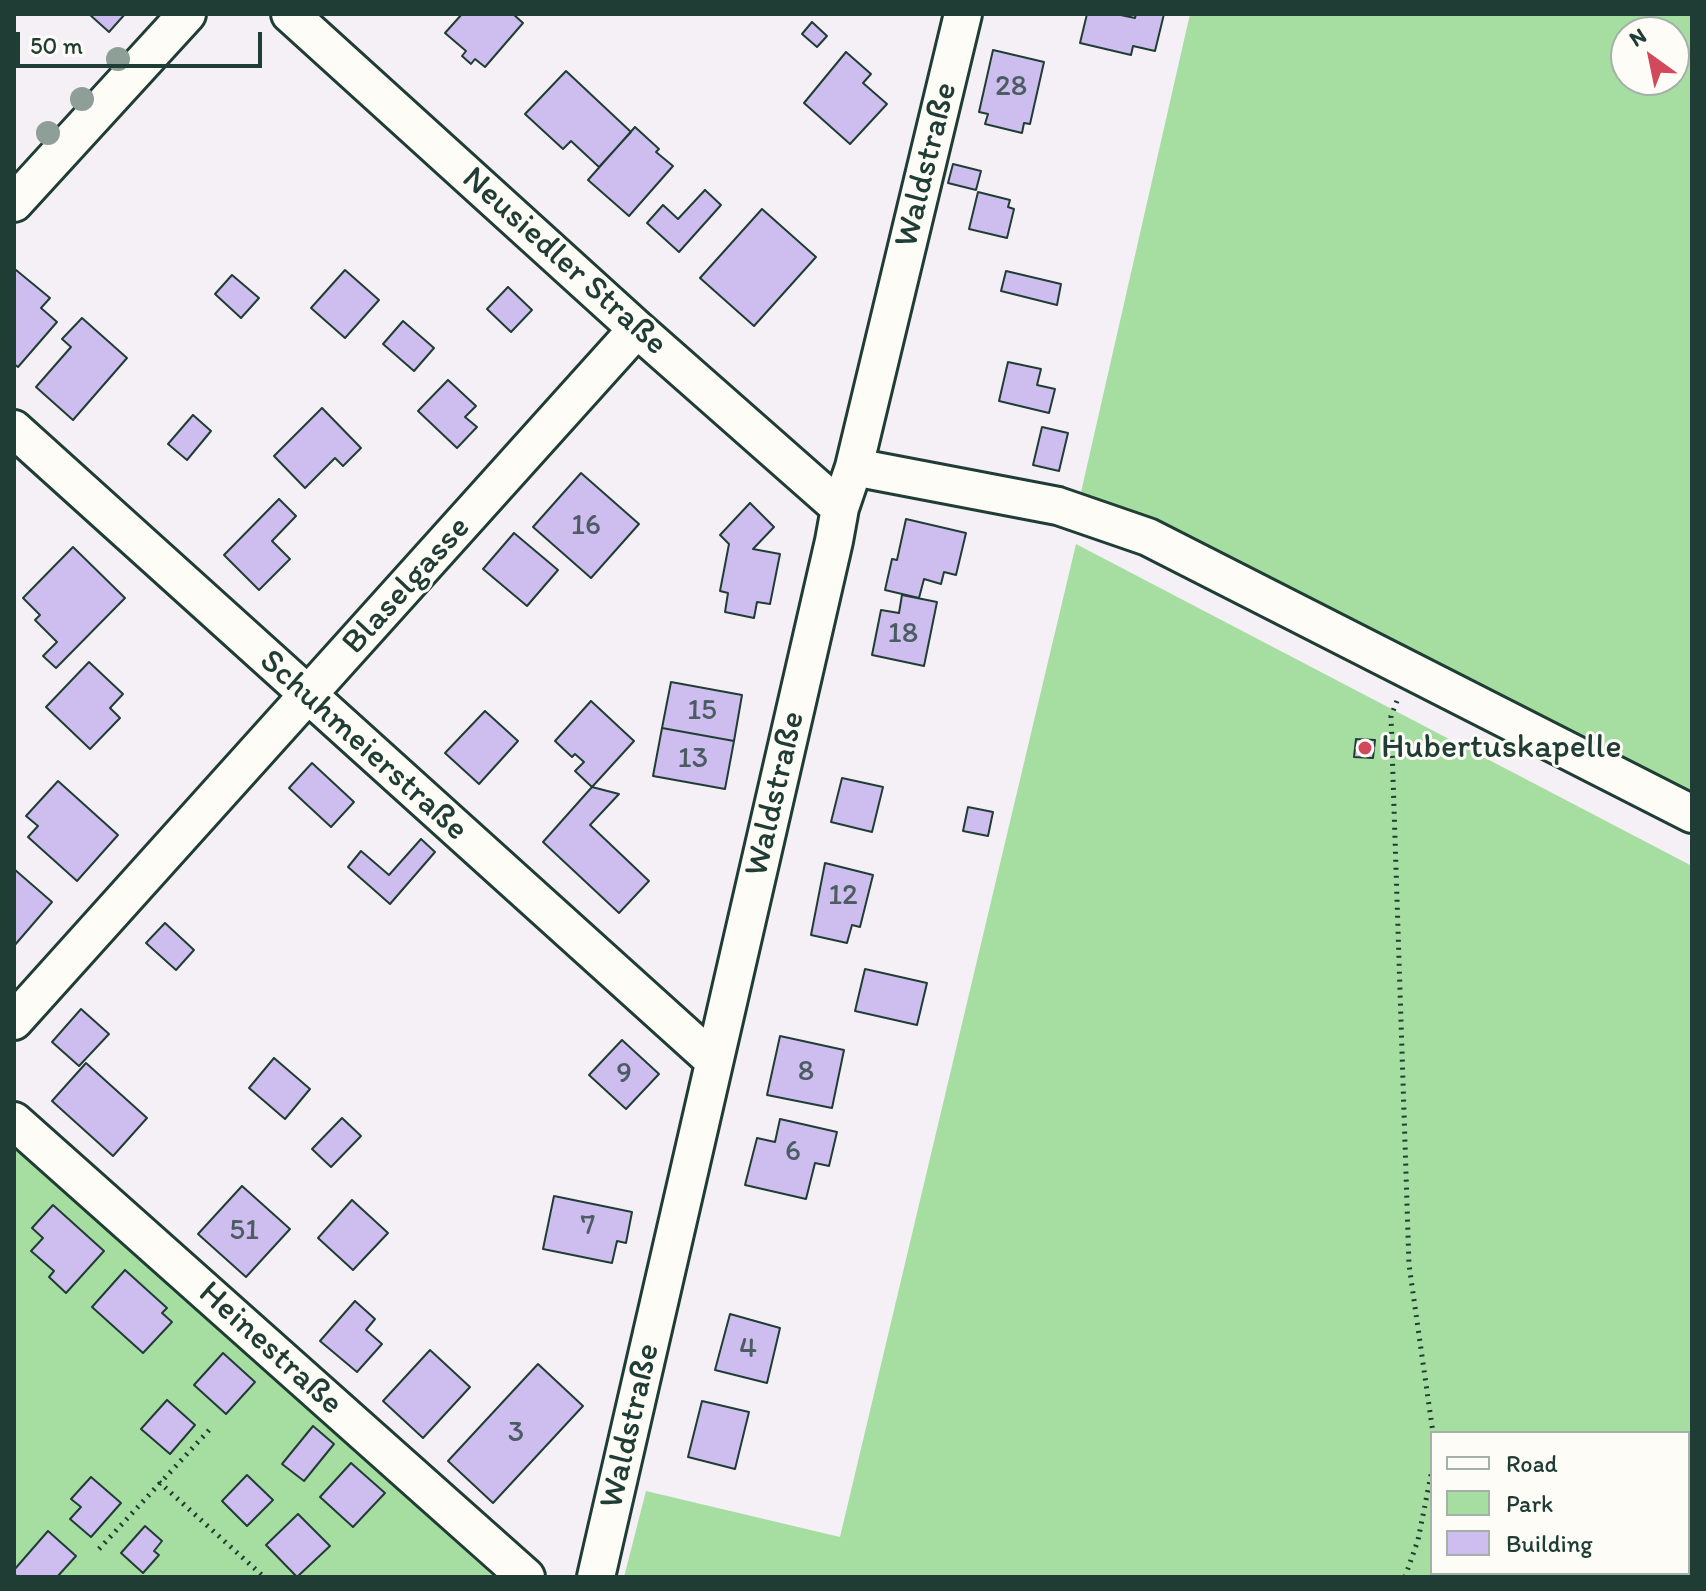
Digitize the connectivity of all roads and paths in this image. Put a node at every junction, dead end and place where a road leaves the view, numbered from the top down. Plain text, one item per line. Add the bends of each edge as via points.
1 (187, 14) edge
2 (290, 14) edge
3 (963, 14) edge
4 (14, 203) edge
5 (637, 329) junction
6 (14, 429) edge
7 (854, 467) junction
8 (840, 508) junction
9 (1409, 669) junction
10 (308, 696) junction
11 (1692, 814) edge
12 (14, 1021) edge
13 (714, 1061) junction
14 (14, 1121) edge
15 (211, 1428) dead end
16 (1433, 1431) edge
17 (1430, 1480) edge
18 (159, 1482) junction
19 (99, 1549) dead end
20 (264, 1577) edge
21 (526, 1577) edge
22 (596, 1577) edge
23 (1405, 1577) edge

1 - 4 street
2 - 5 street, Neusiedler Straße
3 - 7 street, Waldstraße
5 - 8 street, Neusiedler Straße
5 - 10 street, Blaselgasse
6 - 10 street, Schuhmeierstraße
7 - 8 street, Waldstraße
7 - 9 street via 1058,506 1148,537
8 - 13 street, Waldstraße
9 - 11 street
9 - 16 path via 1391,716 1409,1265
10 - 12 street, Blaselgasse
10 - 13 street, Schuhmeierstraße
13 - 22 street, Waldstraße
14 - 21 street, Heinestraße
15 - 18 path
17 - 23 path
18 - 19 path
18 - 20 path

